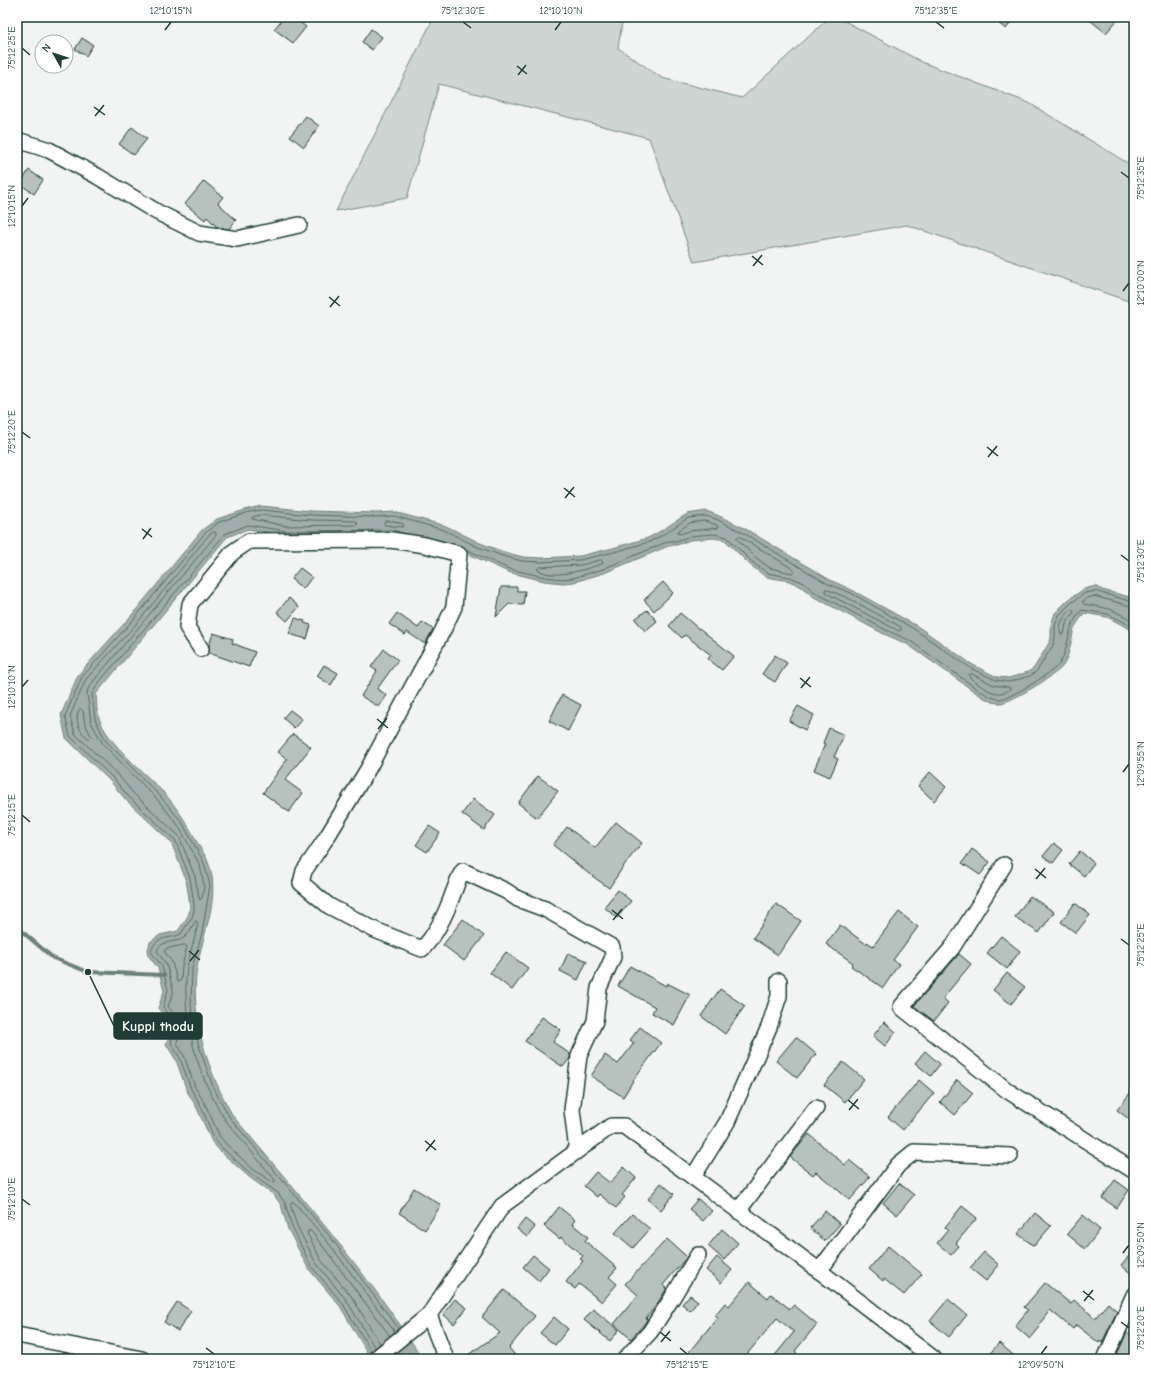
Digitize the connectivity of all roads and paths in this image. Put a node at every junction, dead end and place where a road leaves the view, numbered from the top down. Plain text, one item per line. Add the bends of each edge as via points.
1 (17, 140) edge
2 (299, 225) dead end
3 (201, 649) dead end
4 (1004, 865) dead end
5 (779, 980) dead end
6 (816, 1108) dead end
7 (577, 1150) junction
8 (1010, 1156) dead end
9 (1134, 1171) edge
10 (693, 1177) junction
11 (738, 1211) junction
12 (698, 1255) dead end
13 (818, 1270) junction
14 (1134, 1295) edge
15 (429, 1315) junction
16 (17, 1335) edge
17 (142, 1359) edge
18 (375, 1359) edge
19 (446, 1359) edge
20 (625, 1359) edge
21 (934, 1359) edge
22 (1105, 1359) edge

1 - 2 street via 49,150 199,233 237,239
3 - 7 street via 187,627 190,604 233,552 249,541 391,540 459,554 454,607 443,630 368,769 304,871 301,883 329,906 375,930 422,949 431,940 444,916 458,877 463,871 518,899 545,909 612,947 613,957 599,988 595,1021 579,1056 572,1110
4 - 9 street via 952,948 901,1008 1008,1091
5 - 10 street via 779,996 769,1027 727,1122
6 - 11 street
7 - 10 street via 611,1126 624,1126
7 - 15 street via 502,1206
8 - 13 street via 914,1152 898,1165
10 - 11 street
11 - 13 street
12 - 20 street via 650,1332
13 - 21 street
14 - 22 street
15 - 18 street
15 - 19 street
16 - 17 street

